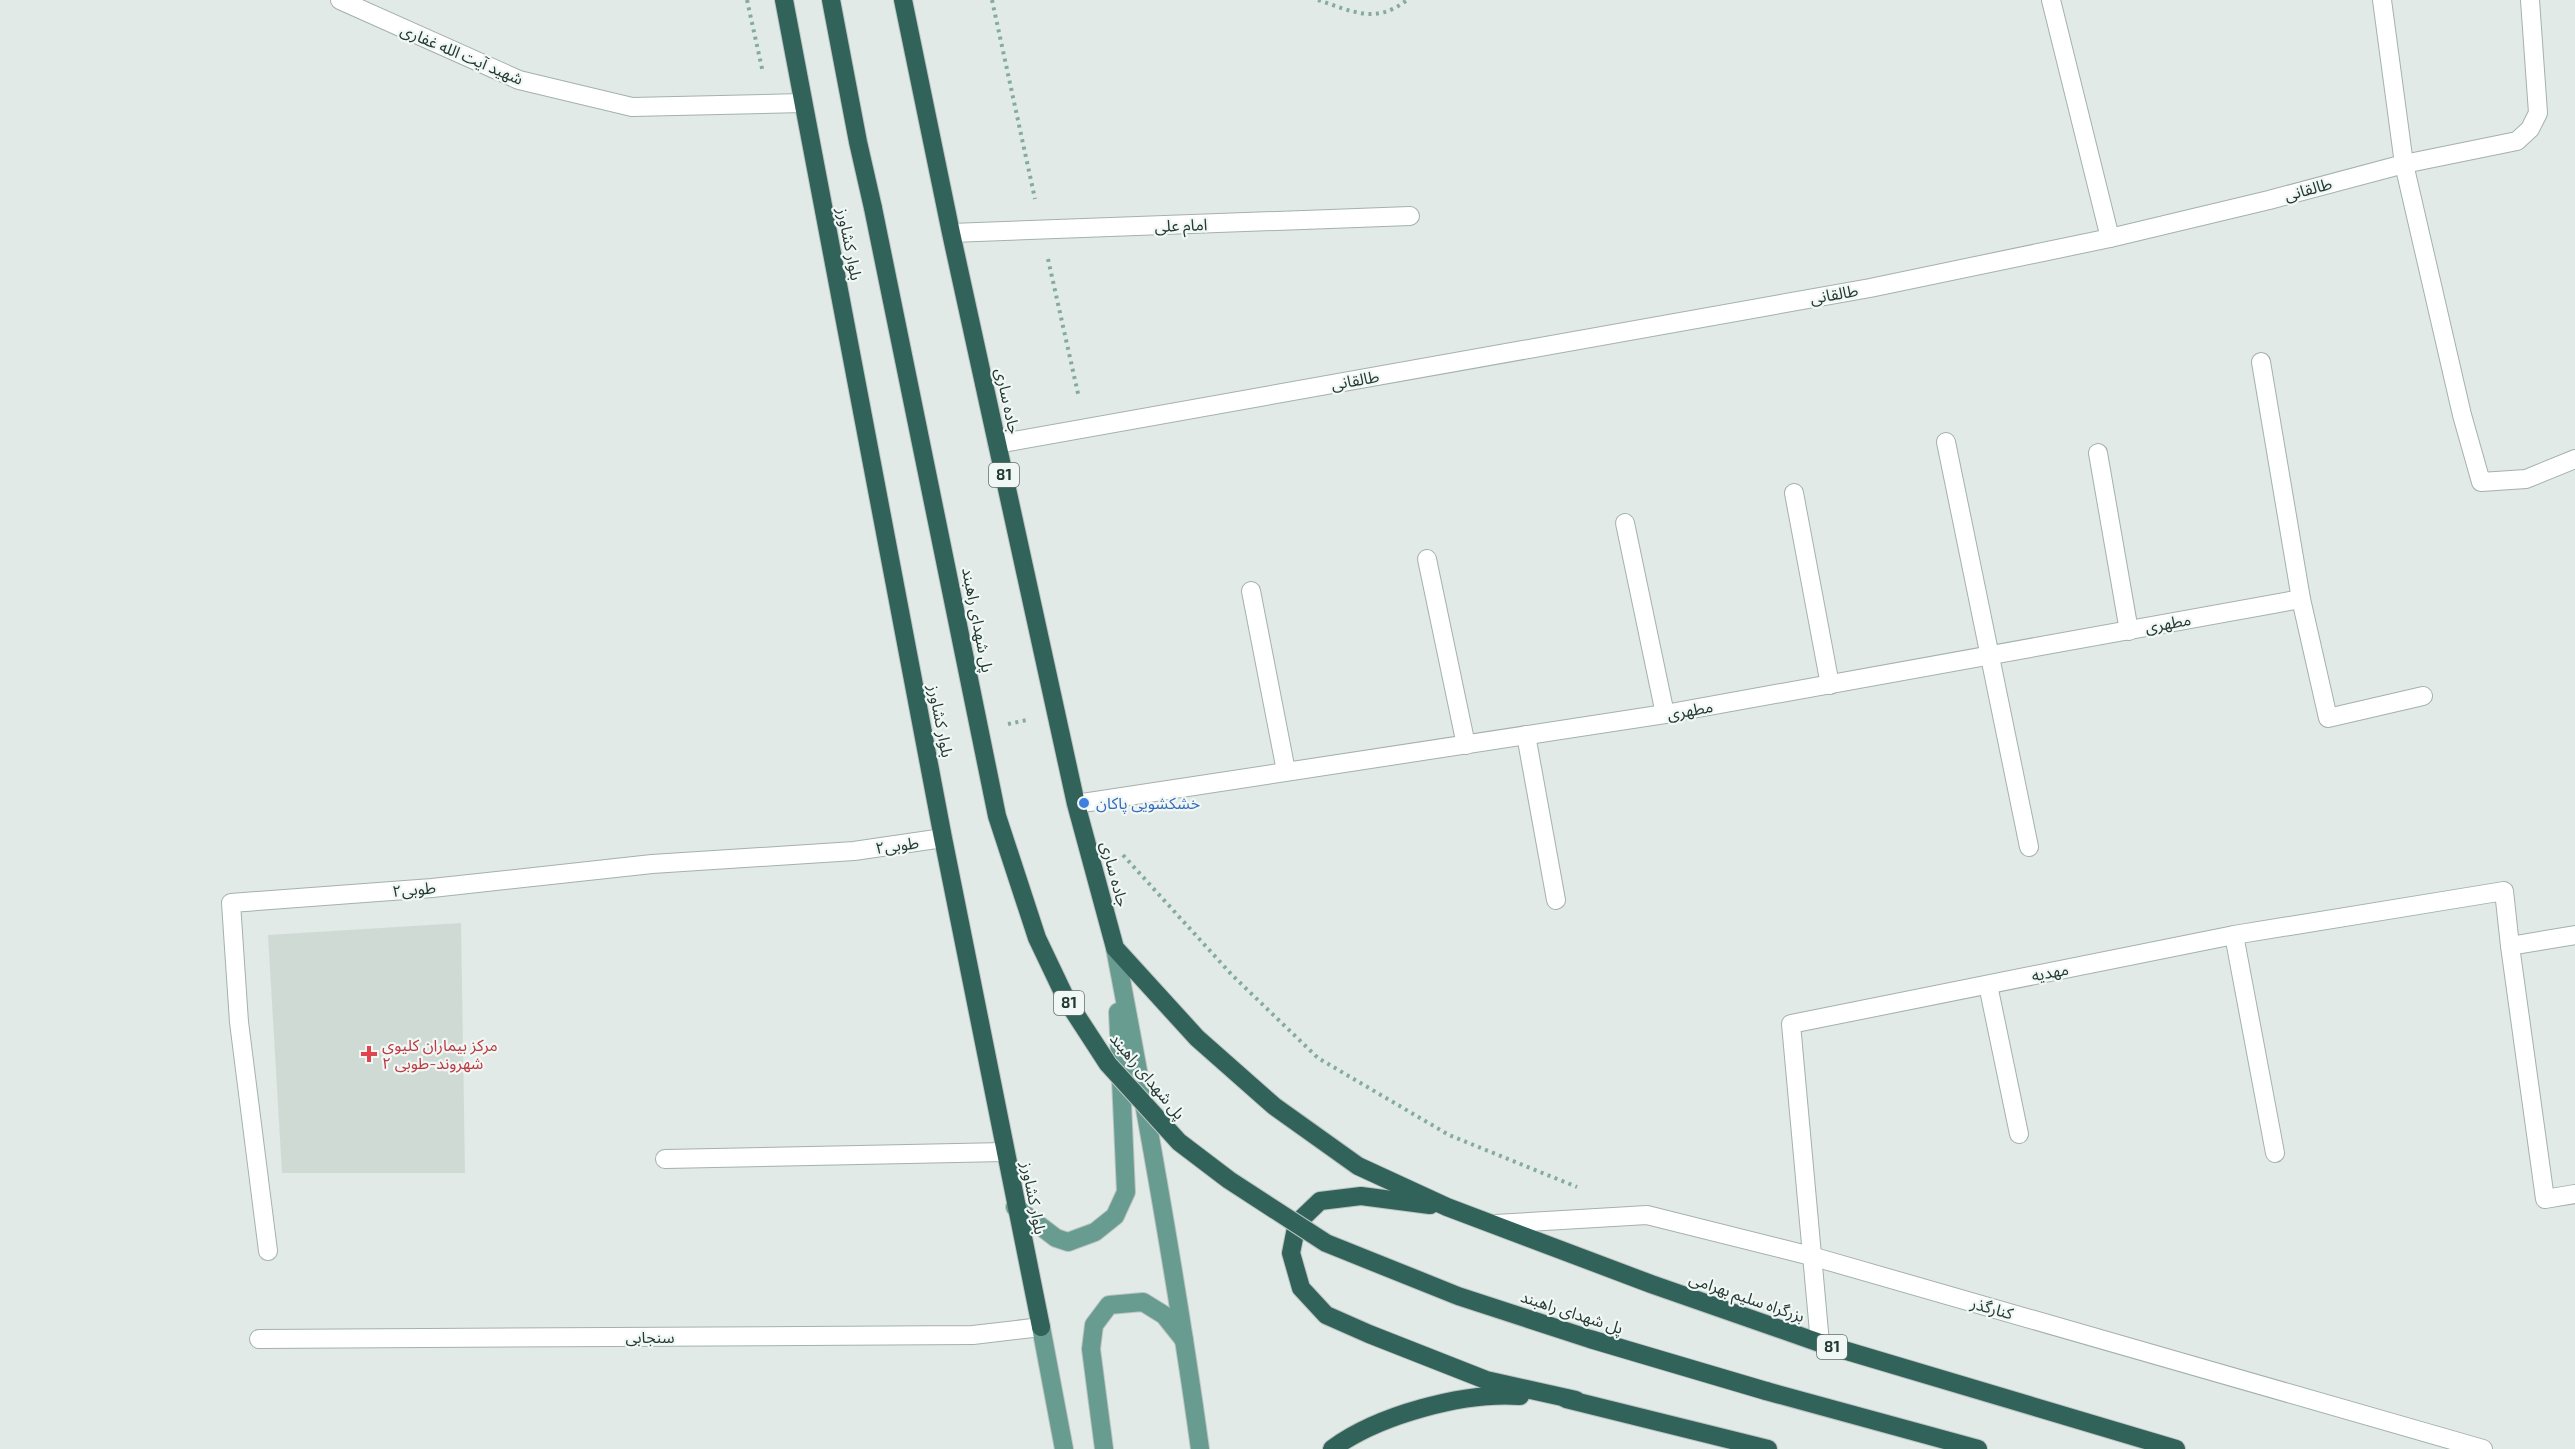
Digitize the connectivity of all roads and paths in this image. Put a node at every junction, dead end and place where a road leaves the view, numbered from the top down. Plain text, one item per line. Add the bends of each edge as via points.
1 (339, 0) edge
2 (747, 0) edge
3 (784, 0) edge
4 (831, 0) edge
5 (903, 0) edge
6 (1318, 0) edge
7 (1407, 0) edge
8 (2051, 0) edge
9 (2382, 0) edge
10 (2529, 0) edge
11 (803, 103) junction
12 (769, 104) junction
13 (2404, 164) junction
14 (1410, 216) dead end
15 (951, 234) junction
16 (2110, 238) junction
17 (2261, 362) dead end
18 (1946, 442) dead end
19 (998, 444) junction
20 (2098, 453) dead end
21 (2575, 459) edge
22 (1794, 493) dead end
23 (1625, 523) dead end
24 (1427, 559) dead end
25 (1251, 591) dead end
26 (2301, 599) junction
27 (2129, 631) junction
28 (1989, 657) junction
29 (1830, 685) junction
30 (2423, 696) dead end
31 (1665, 714) junction
32 (1526, 735) junction
33 (1466, 745) junction
34 (1286, 771) junction
35 (1076, 804) junction
36 (944, 838) junction
37 (1116, 847) dead end
38 (2029, 847) dead end
39 (1556, 900) dead end
40 (2234, 935) junction
41 (2575, 935) edge
42 (2510, 946) junction
43 (1115, 948) junction
44 (1988, 985) junction
45 (2019, 1134) dead end
46 (1005, 1152) junction
47 (2276, 1153) dead end
48 (665, 1159) dead end
49 (1581, 1188) dead end
50 (2575, 1194) edge
51 (1015, 1207) junction
52 (1447, 1207) junction
53 (1495, 1224) junction
54 (268, 1251) dead end
55 (1811, 1256) junction
56 (1041, 1327) junction
57 (258, 1339) dead end
58 (1185, 1341) junction
59 (1820, 1343) junction
60 (1576, 1400) junction
61 (1064, 1449) edge
62 (1104, 1449) edge
63 (1200, 1449) edge
64 (1332, 1449) edge
65 (1768, 1449) edge
66 (1978, 1449) edge
67 (2176, 1449) edge
68 (2483, 1449) edge

1 - 12 street, شهید آیت الله غفاری via 519,80 632,107
2 - 12 path
3 - 11 highway, بلوار کشاورز
4 - 66 highway, پل شهدای راهبند / 81, bridge via 998,816 1037,938 1067,1001 1108,1064 1179,1142 1229,1180 1326,1243 1458,1296 1590,1339
5 - 15 highway, جاده ساری / 81
6 - 7 path via 1367,16 1398,8
8 - 16 street
9 - 13 street
10 - 13 street, طالقانی via 2538,113 2530,129 2517,141
11 - 12 street, شهید آیت الله غفاری
11 - 36 highway, بلوار کشاورز
13 - 16 street, طالقانی
13 - 21 street via 2481,482 2526,479
14 - 15 street, امام علی
15 - 19 highway, جاده ساری / 81
16 - 19 street, طالقانی via 1870,288
17 - 26 street
18 - 28 street
19 - 35 highway, جاده ساری / 81
20 - 27 street
22 - 29 street
23 - 31 street
24 - 33 street
25 - 34 street
26 - 27 street, مطهری
26 - 30 street via 2328,718
27 - 28 street, مطهری
28 - 29 street, مطهری
28 - 38 street
29 - 31 street, مطهری
31 - 32 street, مطهری
32 - 33 street, مطهری
32 - 39 street
33 - 34 street, مطهری
34 - 35 street, مطهری
35 - 43 highway, جاده ساری / 81
36 - 46 highway, بلوار کشاورز
36 - 54 street, طوبی۲ via 854,851 652,864 432,888 231,903 239,1022
37 - 49 path via 1232,975 1318,1058 1449,1135
40 - 42 street, مهدیه via 2504,891
40 - 44 street, مهدیه
40 - 47 street
41 - 42 street
42 - 50 street via 2545,1199
43 - 51 main road via 1126,1192 1115,1216 1095,1232 1068,1242 1056,1238
43 - 52 highway, 81 via 1197,1038 1274,1106 1358,1166
43 - 58 main road
44 - 45 street
44 - 55 street, مهدیه via 1791,1024
46 - 48 street
46 - 51 highway, بلوار کشاورز
51 - 56 highway, بلوار کشاورز
52 - 53 highway, بزرگراه سلیم بهرامی / 81
52 - 60 highway via 1360,1196 1320,1201 1297,1223 1291,1253 1301,1288 1326,1315 1369,1334 1486,1380
53 - 55 street, کنارگذر via 1647,1215
53 - 59 highway, بزرگراه سلیم بهرامی / 81
55 - 59 street, مهدیه
55 - 68 street, کنارگذر
56 - 57 street, سنجابی via 973,1335
56 - 61 main road, بلوار کشاورز
58 - 62 main road via 1164,1315 1143,1302 1108,1305 1094,1325 1091,1349
58 - 63 main road
59 - 67 highway, بزرگراه سلیم بهرامی / 81
60 - 64 highway via 1499,1394 1407,1411
60 - 65 highway

